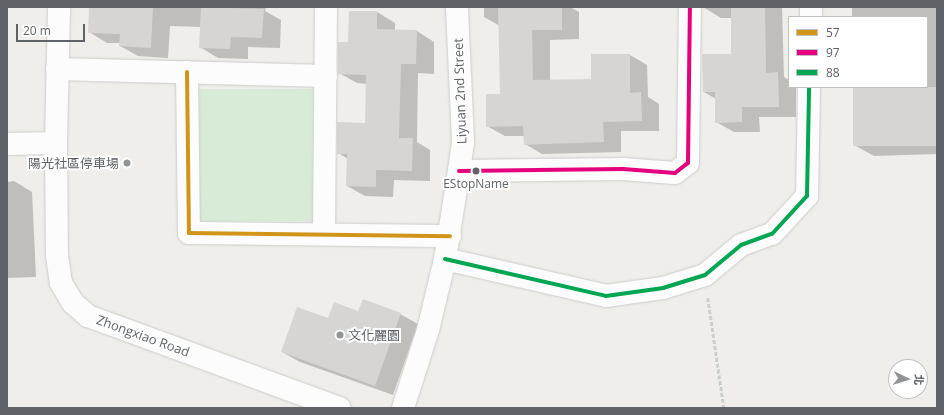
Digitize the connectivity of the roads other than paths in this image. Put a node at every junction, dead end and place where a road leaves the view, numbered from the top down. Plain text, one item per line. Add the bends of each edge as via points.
1 (59, 7) edge
2 (326, 7) edge
3 (457, 7) edge
4 (690, 7) edge
5 (57, 69) junction
6 (187, 72) junction
7 (326, 76) junction
8 (809, 88) edge
9 (56, 143) junction
10 (7, 144) edge
11 (459, 171) junction
12 (324, 233) junction
13 (450, 236) junction
14 (446, 260) junction
15 (340, 408) edge
16 (403, 408) edge

1 - 5 street, Zhongxiao Road
2 - 7 street
3 - 11 street, Liyuan 2nd Street via 463,141
4 - 11 street via 688,163 675,173 623,169
5 - 6 street
5 - 9 street, Zhongxiao Road
6 - 7 street
6 - 12 street via 189,233
7 - 12 street
8 - 14 street via 807,196 772,234 741,246 705,275 663,288 606,296
9 - 10 street
9 - 15 street, Zhongxiao Road via 57,254 61,282 73,303 88,316
11 - 13 street, Liyuan 2nd Street
12 - 13 street
13 - 14 street, Liyuan 2nd Street
14 - 16 street, Liyuan 2nd Street via 428,330

